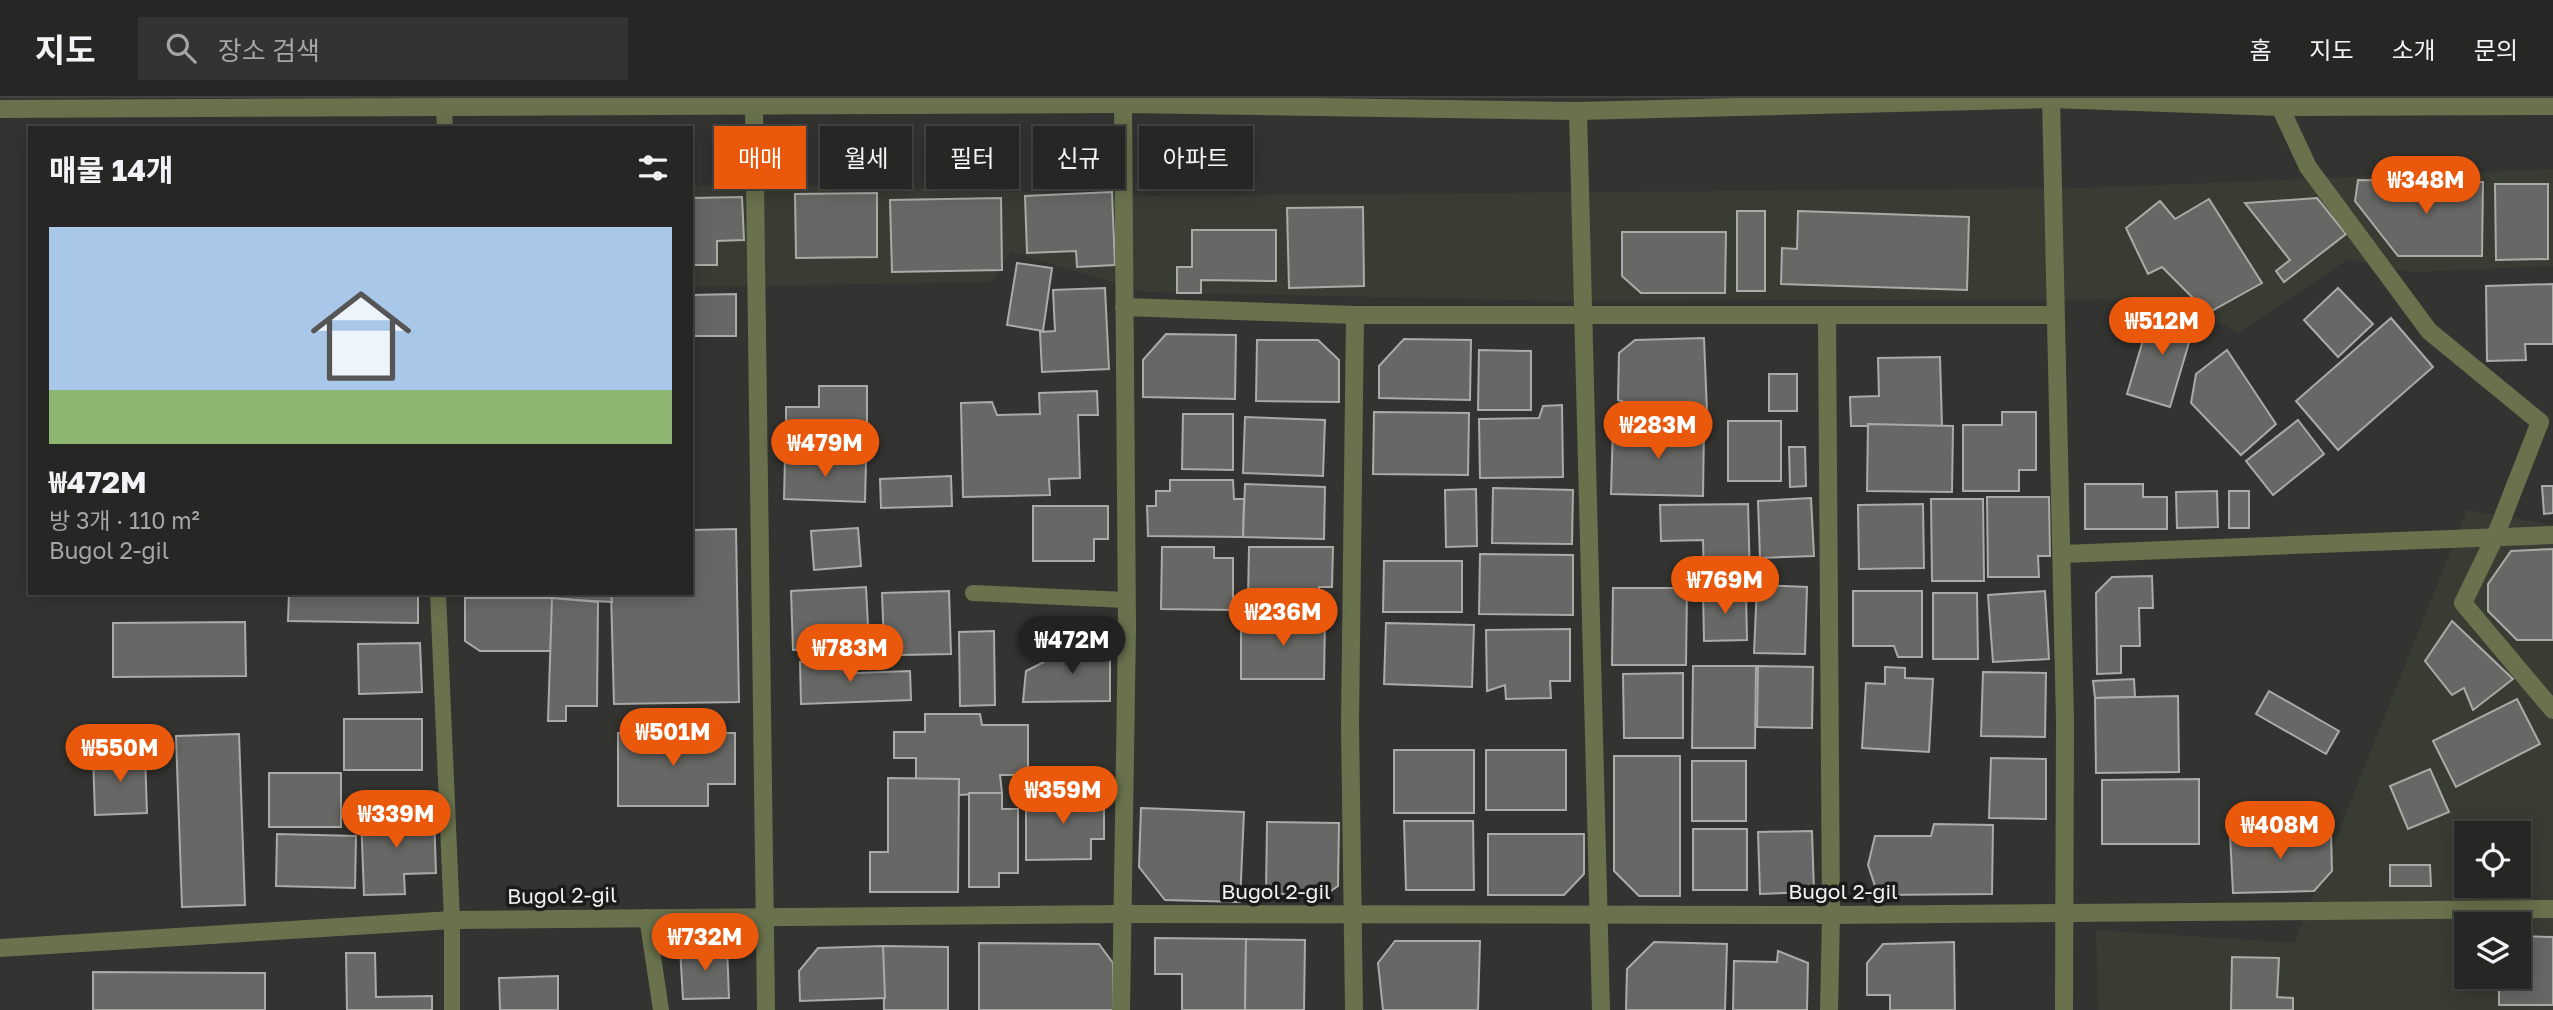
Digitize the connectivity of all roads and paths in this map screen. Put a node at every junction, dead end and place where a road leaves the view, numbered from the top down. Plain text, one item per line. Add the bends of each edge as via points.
1 (2051, 98) edge
2 (1337, 103) edge
3 (1123, 104) junction
4 (2553, 106) edge
5 (754, 107) junction
6 (2280, 107) junction
7 (0, 109) edge
8 (444, 109) junction
9 (1578, 111) junction
10 (445, 126) edge
11 (1124, 307) junction
12 (2055, 314) junction
13 (1355, 315) junction
14 (1585, 316) junction
15 (1826, 317) junction
16 (2553, 535) edge
17 (2496, 537) junction
18 (2062, 554) junction
19 (973, 593) dead end
20 (438, 595) edge
21 (1126, 600) junction
22 (2553, 710) edge
23 (2553, 909) edge
24 (2065, 912) junction
25 (1120, 914) junction
26 (1352, 915) junction
27 (1598, 915) junction
28 (1831, 915) junction
29 (763, 916) junction
30 (647, 917) junction
31 (452, 920) junction
32 (0, 948) edge
33 (452, 1010) edge
34 (661, 1010) edge
35 (766, 1010) edge
36 (1121, 1010) edge
37 (1354, 1010) edge
38 (1601, 1010) edge
39 (1829, 1010) edge
40 (2064, 1010) edge

1 - 6 street
1 - 9 street
1 - 12 street
2 - 3 street
2 - 9 street
3 - 5 street
3 - 11 street
4 - 6 street
5 - 8 street
5 - 29 street
6 - 17 street via 2308,167 2429,331 2540,422
7 - 8 street
8 - 10 lane
9 - 14 street
11 - 13 street
11 - 21 street
12 - 15 street
12 - 18 street
13 - 14 street
13 - 26 street
14 - 15 street
14 - 27 street
15 - 28 street
16 - 17 street
17 - 18 street
17 - 22 street via 2463,603
18 - 24 street
19 - 21 lane
20 - 31 lane
21 - 25 street
23 - 24 street, Bugol 2-gil
24 - 28 street, Bugol 2-gil
24 - 40 street
25 - 26 street, Bugol 2-gil
25 - 29 street, Bugol 2-gil
25 - 36 street
26 - 27 street, Bugol 2-gil
26 - 37 street
27 - 28 street, Bugol 2-gil
27 - 38 street
28 - 39 street
29 - 30 street, Bugol 2-gil
29 - 35 street
30 - 31 street, Bugol 2-gil
30 - 34 lane
31 - 32 street, Bugol 2-gil
31 - 33 lane

